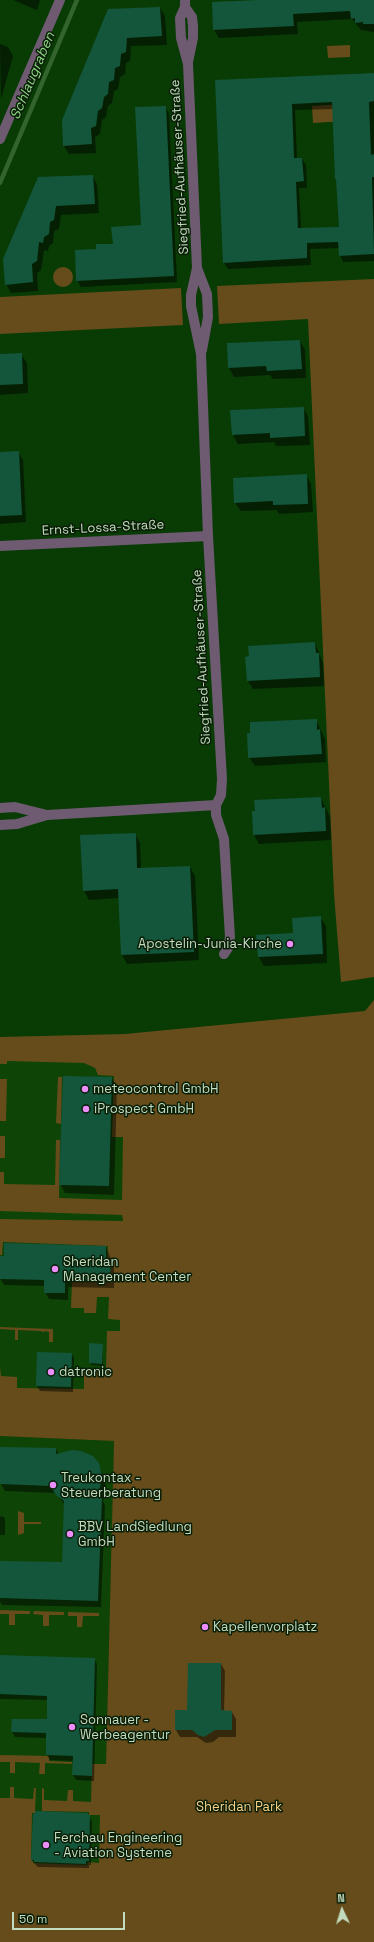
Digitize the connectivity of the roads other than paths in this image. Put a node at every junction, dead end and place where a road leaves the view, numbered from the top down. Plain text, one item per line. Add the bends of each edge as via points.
1 (60, 0) edge
2 (185, 3) edge
3 (0, 139) edge
4 (197, 268) junction
5 (201, 354) junction
6 (208, 536) junction
7 (0, 546) edge
8 (216, 805) junction
9 (0, 808) edge
10 (47, 815) junction
11 (0, 825) edge
12 (224, 954) dead end

1 - 3 street
2 - 4 street, Siegfried-Aufhäuser-Straße via 180,27 188,64
4 - 5 street, Siegfried-Aufhäuser-Straße via 191,306
4 - 5 street, Siegfried-Aufhäuser-Straße via 207,294 208,317
5 - 6 street, Siegfried-Aufhäuser-Straße
6 - 7 street, Ernst-Lossa-Straße
6 - 8 street, Siegfried-Aufhäuser-Straße via 222,779
8 - 10 street
8 - 12 street, Siegfried-Aufhäuser-Straße via 216,815 222,827 224,840 230,937
9 - 10 street via 16,807
10 - 11 street via 17,824

